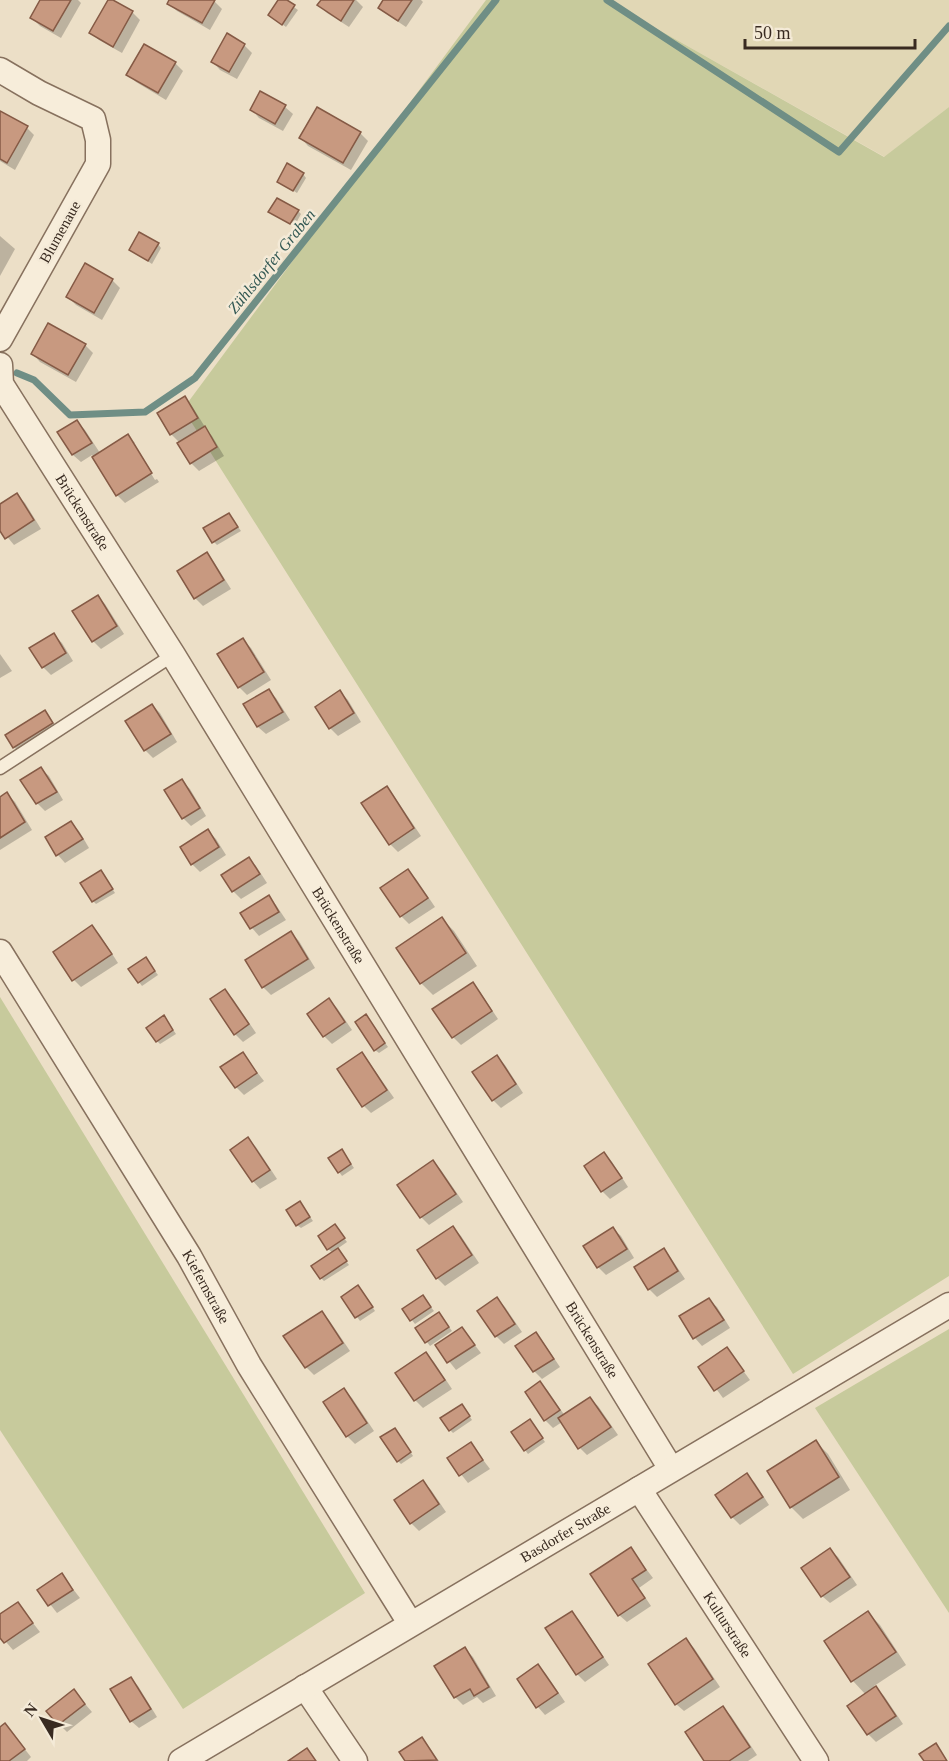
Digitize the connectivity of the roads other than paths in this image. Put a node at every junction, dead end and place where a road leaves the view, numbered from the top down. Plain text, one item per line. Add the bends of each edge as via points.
1 (0, 70) edge
2 (0, 339) edge
3 (0, 365) edge
4 (1, 384) edge
5 (173, 655) junction
6 (0, 768) edge
7 (0, 952) edge
8 (949, 1305) edge
9 (671, 1469) junction
10 (639, 1489) junction
11 (410, 1623) junction
12 (305, 1687) junction
13 (181, 1761) edge
14 (355, 1761) edge
15 (816, 1761) edge

1 - 2 street, Blumenaue via 93,119 98,140 98,164
3 - 4 street
4 - 5 street, Brückenstraße
5 - 6 lane
5 - 9 street, Brückenstraße
7 - 11 street, Kiefernstraße
8 - 9 street, Basdorfer Straße
9 - 10 street, Basdorfer Straße
10 - 11 street, Basdorfer Straße
10 - 15 street, Kulturstraße
11 - 12 street, Basdorfer Straße
12 - 13 street, Basdorfer Straße
12 - 14 street

